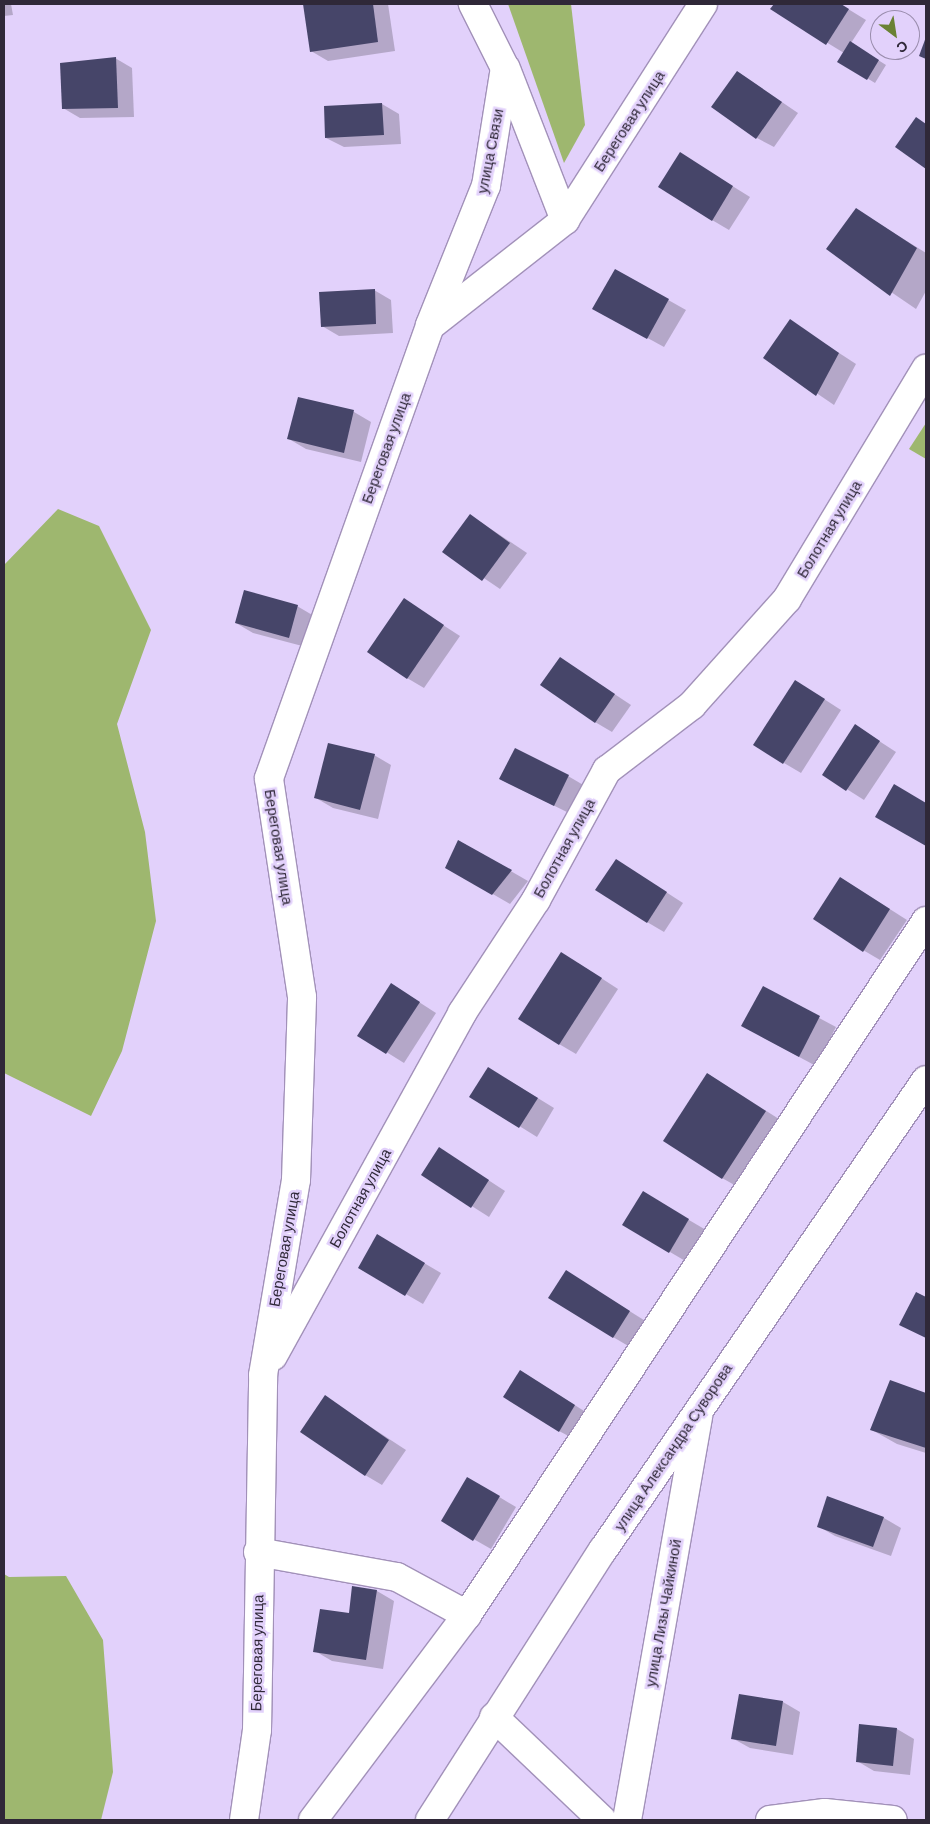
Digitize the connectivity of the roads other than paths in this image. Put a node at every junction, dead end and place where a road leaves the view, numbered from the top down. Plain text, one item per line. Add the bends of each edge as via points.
1 (473, 4) edge
2 (703, 4) edge
3 (505, 68) junction
4 (565, 220) junction
5 (430, 326) junction
6 (926, 369) edge
7 (926, 921) edge
8 (926, 1080) edge
9 (263, 1375) junction
10 (700, 1406) junction
11 (258, 1552) junction
12 (467, 1615) junction
13 (494, 1717) junction
14 (244, 1820) edge
15 (313, 1820) edge
16 (430, 1820) edge
17 (602, 1820) edge
18 (627, 1820) edge
19 (770, 1820) edge
20 (894, 1820) edge

1 - 3 street
2 - 4 street, Береговая улица
3 - 4 street
3 - 5 street, улица Связи via 486,186
4 - 5 street, Береговая улица
5 - 9 street, Береговая улица via 268,778 302,997 296,1180
6 - 9 street, Болотная улица via 787,599 692,705 606,770 536,900 462,1013
7 - 12 street
8 - 10 street, улица Александра Суворова
9 - 11 street, Береговая улица
10 - 13 street, улица Александра Суворова
10 - 18 street, улица Лизы Чайкиной
11 - 12 street via 397,1576
11 - 14 street, Береговая улица via 257,1730
12 - 15 street
13 - 16 street, улица Александра Суворова
13 - 17 street
19 - 20 street via 824,1813

